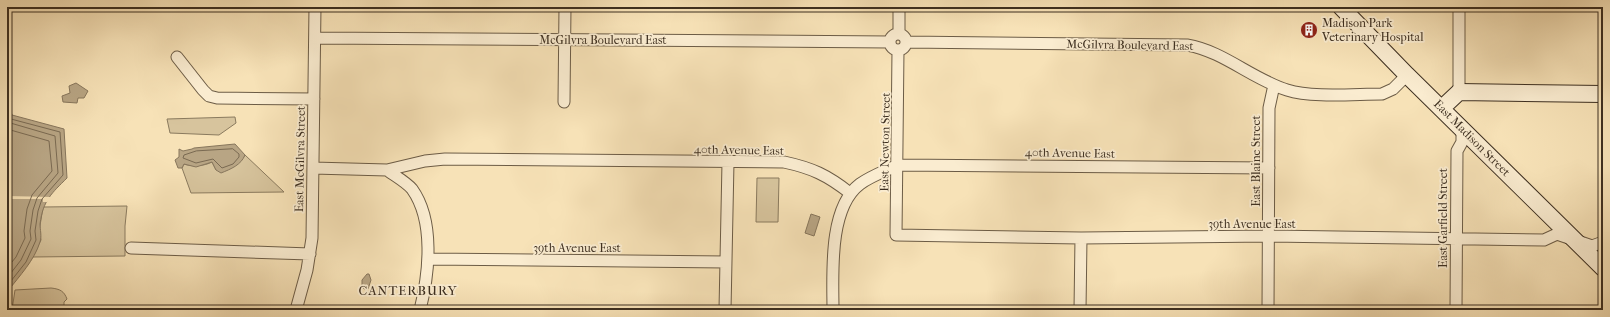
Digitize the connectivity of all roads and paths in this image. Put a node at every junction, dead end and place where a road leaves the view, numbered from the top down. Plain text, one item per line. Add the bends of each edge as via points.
1 (315, 7) edge
2 (564, 7) edge
3 (899, 7) edge
4 (1341, 7) edge
5 (1459, 7) edge
6 (315, 38) junction
7 (564, 40) junction
8 (898, 42) junction
9 (177, 57) dead end
10 (1407, 75) junction
11 (1274, 85) junction
12 (1459, 92) junction
13 (1603, 94) edge
14 (314, 99) junction
15 (564, 102) dead end
16 (1442, 108) junction
17 (1462, 128) junction
18 (728, 162) junction
19 (898, 164) junction
20 (313, 168) junction
21 (1269, 168) junction
22 (387, 170) junction
23 (850, 193) junction
24 (896, 235) joint
25 (1268, 236) junction
26 (1081, 238) junction
27 (1456, 239) junction
28 (1574, 240) junction
29 (1603, 242) edge
30 (131, 248) dead end
31 (310, 254) junction
32 (428, 260) junction
33 (726, 262) junction
34 (1603, 268) edge
35 (296, 310) edge
36 (420, 310) edge
37 (725, 310) edge
38 (833, 310) edge
39 (1080, 310) edge
40 (1268, 310) edge
41 (1456, 310) edge

1 - 6 street, East McGilvra Street
2 - 7 street
3 - 8 street, East Newton Street
4 - 10 main road, East Madison Street
5 - 12 street
6 - 7 street, McGilvra Boulevard East
6 - 14 street, East McGilvra Street
7 - 8 street, McGilvra Boulevard East
7 - 15 street
8 - 11 street, McGilvra Boulevard East via 1187,45 1214,53
8 - 19 street, East Newton Street
9 - 14 street via 209,96
10 - 11 street, McGilvra Boulevard East via 1393,89 1382,94 1305,94
10 - 16 main road, East Madison Street
11 - 21 street, East Blaine Street via 1269,108
12 - 13 main road
12 - 16 main road
14 - 20 street, East McGilvra Street
16 - 17 main road, East Madison Street
17 - 27 street, East Garfield Street via 1462,142 1457,151
17 - 28 main road, East Madison Street
18 - 22 street, 40th Avenue East via 445,159
18 - 23 street, 40th Avenue East via 784,162 804,166 833,180
18 - 33 street
19 - 21 street, 40th Avenue East
19 - 23 street, 40th Avenue East via 859,185
19 - 24 street, East Newton Street
20 - 22 street, 40th Avenue East
20 - 31 street, East McGilvra Street
21 - 25 street, East Blaine Street
22 - 32 street via 411,188 422,206 427,232
23 - 38 street via 843,207 835,237
24 - 26 street, 39th Avenue East
25 - 26 street, 39th Avenue East
25 - 27 street, 39th Avenue East
25 - 40 street, East Blaine Street
26 - 39 street
27 - 28 street, 39th Avenue East via 1544,240 1557,234
27 - 41 street, East Garfield Street
28 - 29 street, 39th Avenue East via 1592,246
28 - 34 main road, East Madison Street
30 - 31 street
31 - 35 street, East McGilvra Street
32 - 33 street, 39th Avenue East
32 - 36 street via 425,292
33 - 37 street

